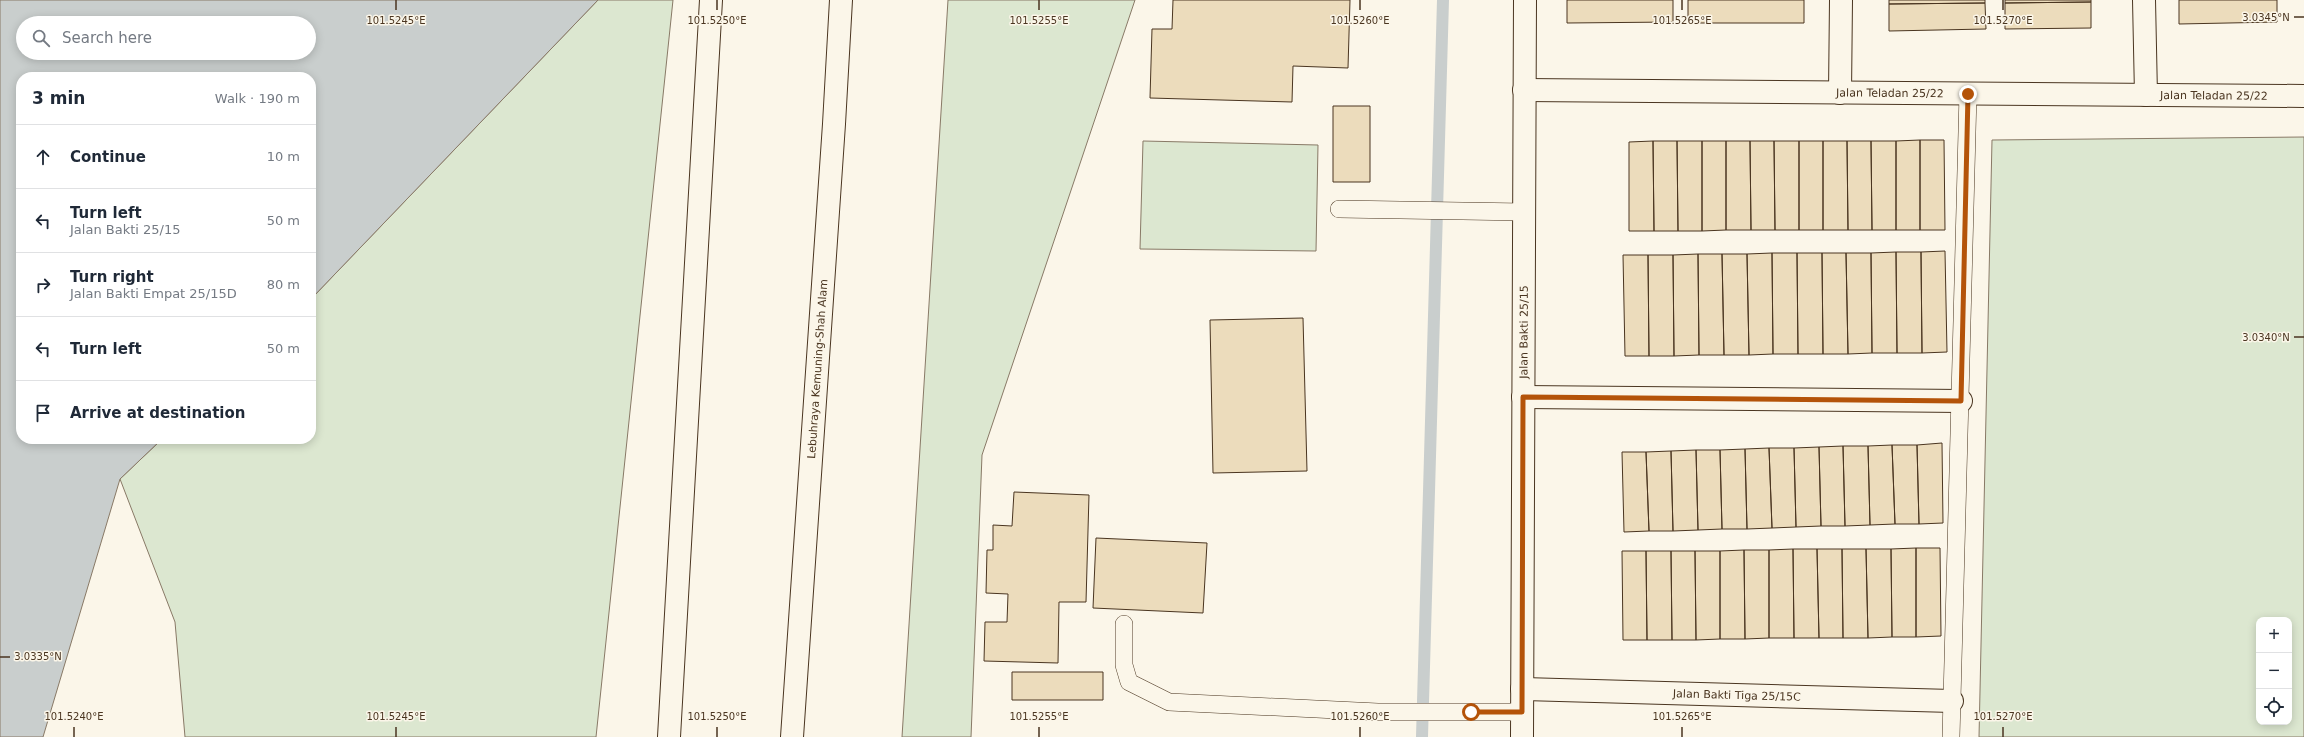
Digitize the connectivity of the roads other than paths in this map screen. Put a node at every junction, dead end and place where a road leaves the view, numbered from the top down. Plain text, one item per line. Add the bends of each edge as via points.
1 (712, 0) edge
2 (841, 0) edge
3 (1525, 0) edge
4 (1841, 0) edge
5 (2144, 0) edge
6 (1524, 90) junction
7 (1840, 93) junction
8 (1968, 94) junction
9 (2146, 95) junction
10 (2304, 96) edge
11 (1339, 209) dead end
12 (1524, 212) junction
13 (1523, 397) junction
14 (1961, 401) junction
15 (1124, 624) dead end
16 (1522, 690) junction
17 (1952, 701) junction
18 (1522, 712) junction
19 (669, 737) edge
20 (792, 737) edge
21 (1522, 737) edge
22 (1951, 737) edge

1 - 19 main road
2 - 20 main road, Lebuhraya Kemuning-Shah Alam
3 - 6 main road, Jalan Bakti 25/15
4 - 7 main road
5 - 9 main road
6 - 7 main road, Jalan Teladan 25/22
6 - 12 main road, Jalan Bakti 25/15
7 - 8 main road, Jalan Teladan 25/22
8 - 9 main road, Jalan Teladan 25/22
8 - 14 lane
9 - 10 main road, Jalan Teladan 25/22
11 - 12 lane
12 - 13 main road, Jalan Bakti 25/15
13 - 14 main road
13 - 16 main road, Jalan Bakti 25/15
14 - 17 lane
15 - 18 lane via 1124,664 1129,682 1169,702 1378,712
16 - 17 main road, Jalan Bakti Tiga 25/15C
16 - 18 main road, Jalan Bakti 25/15
17 - 22 lane
18 - 21 main road, Jalan Bakti 25/15

